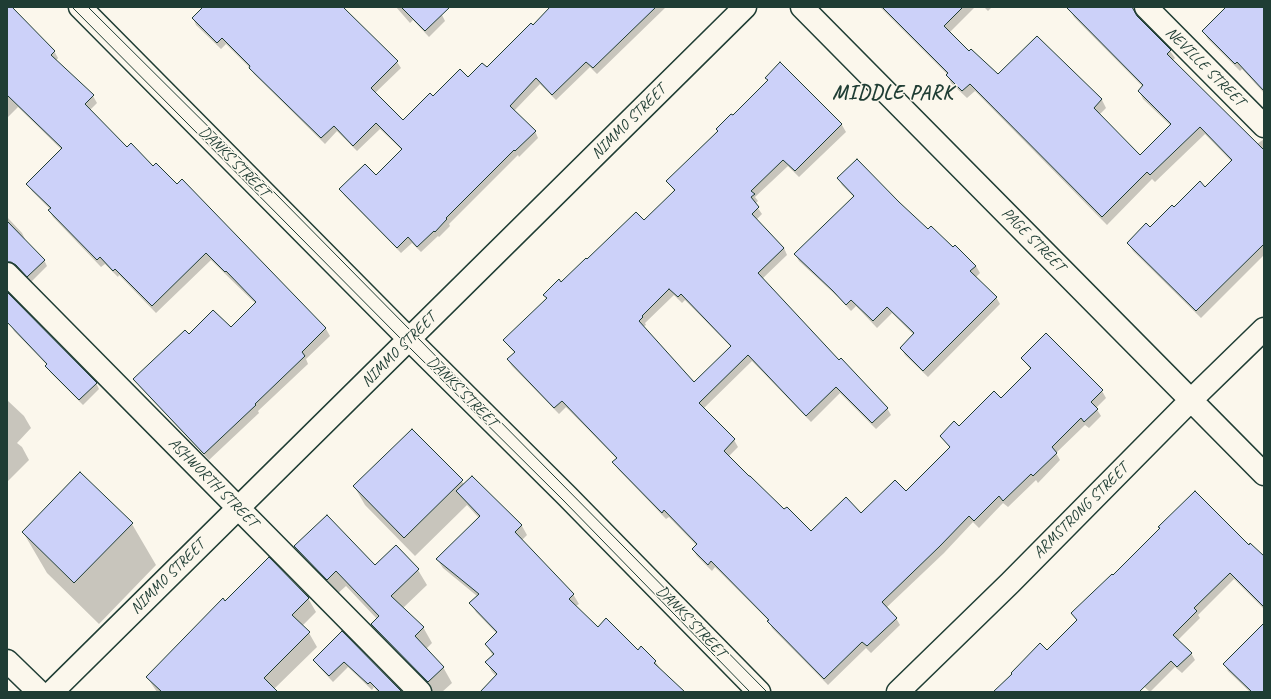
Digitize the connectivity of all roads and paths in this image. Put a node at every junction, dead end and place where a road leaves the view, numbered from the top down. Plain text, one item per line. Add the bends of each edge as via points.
1 (80, 7) edge
2 (745, 7) edge
3 (802, 7) edge
4 (1146, 7) edge
5 (1264, 126) edge
6 (7, 274) edge
7 (1264, 329) edge
8 (409, 339) junction
9 (1191, 400) junction
10 (1264, 474) edge
11 (238, 508) junction
12 (7, 661) edge
13 (40, 692) edge
14 (52, 692) edge
15 (420, 692) edge
16 (760, 692) edge
17 (898, 692) edge

1 - 8 street, DANKS STREET
2 - 8 street, NIMMO STREET
3 - 9 street, PAGE STREET
4 - 5 street, NEVILLE STREET
6 - 11 street, ASHWORTH STREET
7 - 9 street, ARMSTRONG STREET
8 - 11 street, NIMMO STREET
8 - 16 street, DANKS STREET
9 - 10 street, PAGE STREET
9 - 17 street, ARMSTRONG STREET
11 - 14 street, NIMMO STREET
11 - 15 street, ASHWORTH STREET
12 - 13 street

